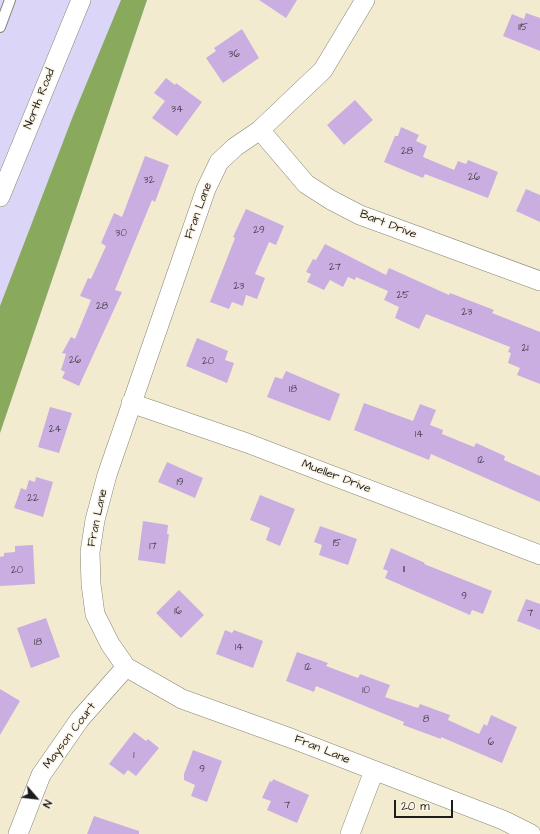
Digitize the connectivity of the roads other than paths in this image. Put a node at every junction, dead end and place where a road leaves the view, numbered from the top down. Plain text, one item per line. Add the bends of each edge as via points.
1 (10, 0) edge
2 (81, 0) edge
3 (365, 0) edge
4 (0, 27) edge
5 (260, 130) junction
6 (0, 197) edge
7 (540, 282) edge
8 (131, 403) junction
9 (540, 555) edge
10 (126, 667) junction
11 (374, 771) junction
12 (18, 834) edge
13 (350, 834) edge
14 (531, 834) edge

1 - 4 lane
2 - 6 street, North Road
3 - 5 street, Fran Lane via 323,70
5 - 7 street, Bart Drive via 306,184 331,200 360,215
5 - 8 street, Fran Lane via 219,162 206,189
8 - 9 street, Mueller Drive via 247,443
8 - 10 street, Fran Lane via 99,505 90,552 95,614 110,644
10 - 11 street, Fran Lane via 182,699
10 - 12 street, Mayson Court via 80,719 40,775
11 - 13 street
11 - 14 street, Fran Lane via 503,820

